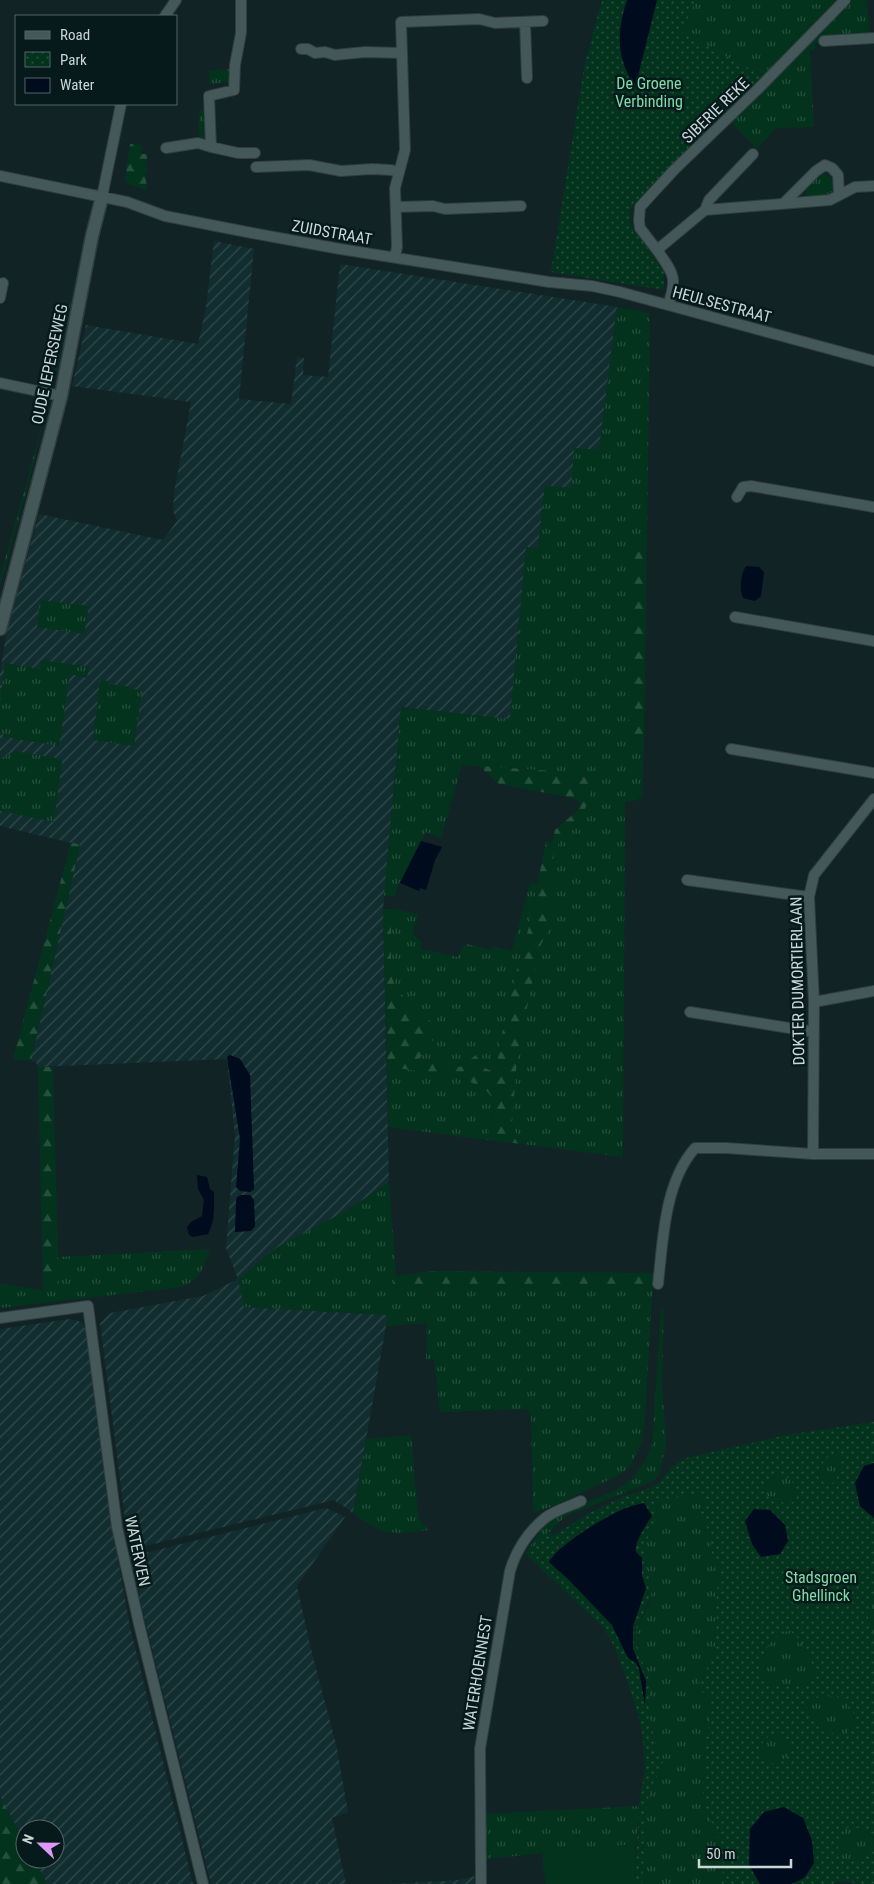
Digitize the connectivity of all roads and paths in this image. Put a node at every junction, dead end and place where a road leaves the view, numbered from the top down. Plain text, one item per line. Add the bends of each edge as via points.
1 (176, 0) edge
2 (241, 0) edge
3 (845, 0) edge
4 (166, 15) edge
5 (543, 21) dead end
6 (525, 22) junction
7 (874, 38) edge
8 (824, 41) dead end
9 (301, 49) dead end
10 (401, 53) junction
11 (527, 78) dead end
12 (120, 105) edge
13 (211, 147) junction
14 (166, 148) dead end
15 (255, 153) dead end
16 (753, 154) dead end
17 (256, 167) dead end
18 (398, 172) junction
19 (0, 176) edge
20 (874, 186) edge
21 (839, 195) junction
22 (102, 197) junction
23 (785, 202) junction
24 (521, 206) dead end
25 (396, 207) junction
26 (705, 210) junction
27 (657, 250) junction
28 (395, 257) junction
29 (3, 283) dead end
30 (560, 283) joint
31 (0, 298) edge
32 (668, 305) junction
33 (874, 361) edge
34 (0, 383) edge
35 (61, 396) junction
36 (736, 497) dead end
37 (874, 507) edge
38 (735, 617) dead end
39 (0, 629) edge
40 (874, 641) edge
41 (732, 748) dead end
42 (874, 773) edge
43 (874, 799) edge
44 (687, 880) dead end
45 (809, 897) junction
46 (874, 991) edge
47 (814, 1002) junction
48 (690, 1012) dead end
49 (814, 1032) junction
50 (813, 1154) junction
51 (874, 1154) edge
52 (658, 1284) dead end
53 (0, 1318) edge
54 (581, 1501) dead end
55 (203, 1884) edge
56 (481, 1884) edge

1 - 4 street
2 - 13 street via 242,33 234,90 209,96
3 - 27 street, SIBERIE REKE via 640,207 640,228
5 - 6 street
6 - 10 street via 495,23 479,19 401,22
6 - 11 street
7 - 8 street
9 - 10 street via 335,55
10 - 18 street via 405,150
12 - 22 street, OUDE IEPERSEWEG
13 - 14 street via 198,143
13 - 15 street
16 - 26 street via 709,200
17 - 18 street via 309,165 342,171 372,169
18 - 25 street
19 - 22 street, ZUIDSTRAAT
20 - 21 street via 855,187
21 - 23 street via 830,200
21 - 23 street via 838,175 825,165
22 - 28 street, ZUIDSTRAAT via 174,218
22 - 35 street, OUDE IEPERSEWEG
23 - 26 street
24 - 25 street
25 - 28 street
26 - 27 street
27 - 32 street, SIBERIE REKE via 672,272 674,289
28 - 30 street, ZUIDSTRAAT
29 - 31 street
30 - 32 street, HEULSESTRAAT via 592,286
32 - 33 street, HEULSESTRAAT
34 - 35 street
35 - 39 street, OUDE IEPERSEWEG
36 - 37 street via 743,487 751,486
38 - 40 street
41 - 42 street
43 - 45 street, DOKTER DUMORTIERLAAN via 814,875
44 - 45 street
45 - 47 street, DOKTER DUMORTIERLAAN
46 - 47 street
47 - 49 street, DOKTER DUMORTIERLAAN
48 - 49 street
49 - 50 street, DOKTER DUMORTIERLAAN
50 - 51 street
50 - 52 street via 695,1148 685,1159 676,1179 666,1216
53 - 55 street, WATERVEN via 88,1306 117,1527
54 - 56 street, WATERHOENNEST via 546,1517 515,1555 510,1571 480,1749

